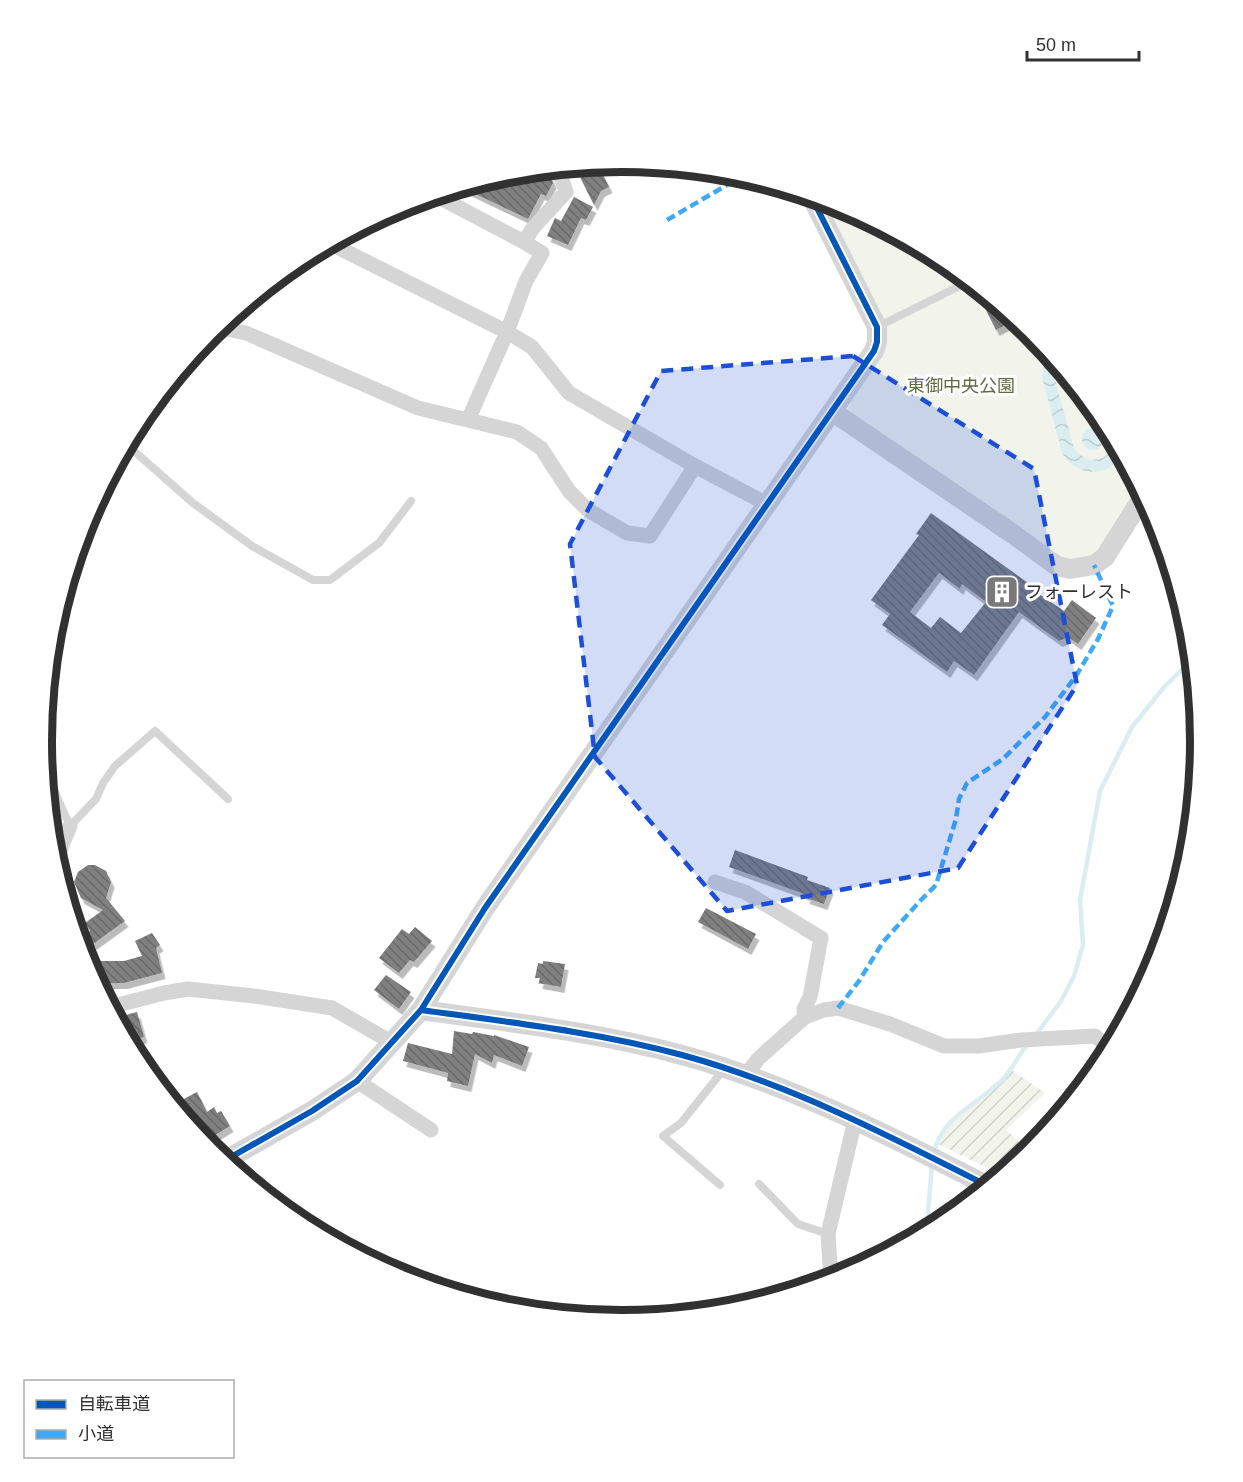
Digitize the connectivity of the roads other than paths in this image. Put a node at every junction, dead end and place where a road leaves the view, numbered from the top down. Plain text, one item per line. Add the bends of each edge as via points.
1 (561, 176) edge
2 (445, 200) edge
3 (816, 207) edge
4 (524, 242) junction
5 (338, 247) edge
6 (961, 285) edge
7 (877, 327) junction
8 (229, 329) edge
9 (507, 332) junction
10 (833, 412) junction
11 (468, 420) junction
12 (133, 450) edge
13 (695, 466) junction
14 (411, 501) dead end
15 (767, 504) junction
16 (1138, 504) edge
17 (55, 793) edge
18 (228, 799) dead end
19 (70, 826) junction
20 (62, 846) edge
21 (715, 882) dead end
22 (118, 1005) edge
23 (421, 1010) junction
24 (805, 1017) junction
25 (393, 1043) junction
26 (1104, 1043) edge
27 (725, 1068) junction
28 (746, 1075) junction
29 (357, 1081) junction
30 (855, 1120) junction
31 (431, 1130) dead end
32 (233, 1156) edge
33 (980, 1182) edge
34 (759, 1184) dead end
35 (720, 1185) dead end
36 (828, 1234) junction
37 (830, 1270) edge

1 - 4 street via 566,192
2 - 4 street
3 - 7 street
4 - 9 street via 542,253 526,281
5 - 9 street
6 - 7 lane
7 - 10 street via 875,357
8 - 11 street via 246,333 418,408
9 - 11 street
9 - 13 street via 532,347 570,393
10 - 15 street
10 - 16 street via 1057,566 1070,569 1094,565 1105,556
11 - 13 street via 517,432 542,448 569,491 588,510 627,533 650,536
12 - 14 lane via 193,503 252,546 313,580 330,580 379,543
13 - 15 street
15 - 23 street via 485,908
17 - 19 lane
18 - 19 lane via 155,730 115,766 96,799
19 - 20 street
21 - 24 street via 745,892 821,938
22 - 25 street via 188,989 254,996 332,1008
23 - 25 street
23 - 27 street via 623,1042
24 - 26 street via 838,1008 944,1046 1095,1036
24 - 28 street
25 - 29 street
27 - 28 street
27 - 35 lane via 681,1123 663,1136
28 - 30 street
29 - 31 street
29 - 32 street
30 - 33 street
30 - 36 street
34 - 36 lane via 798,1224
36 - 37 street

